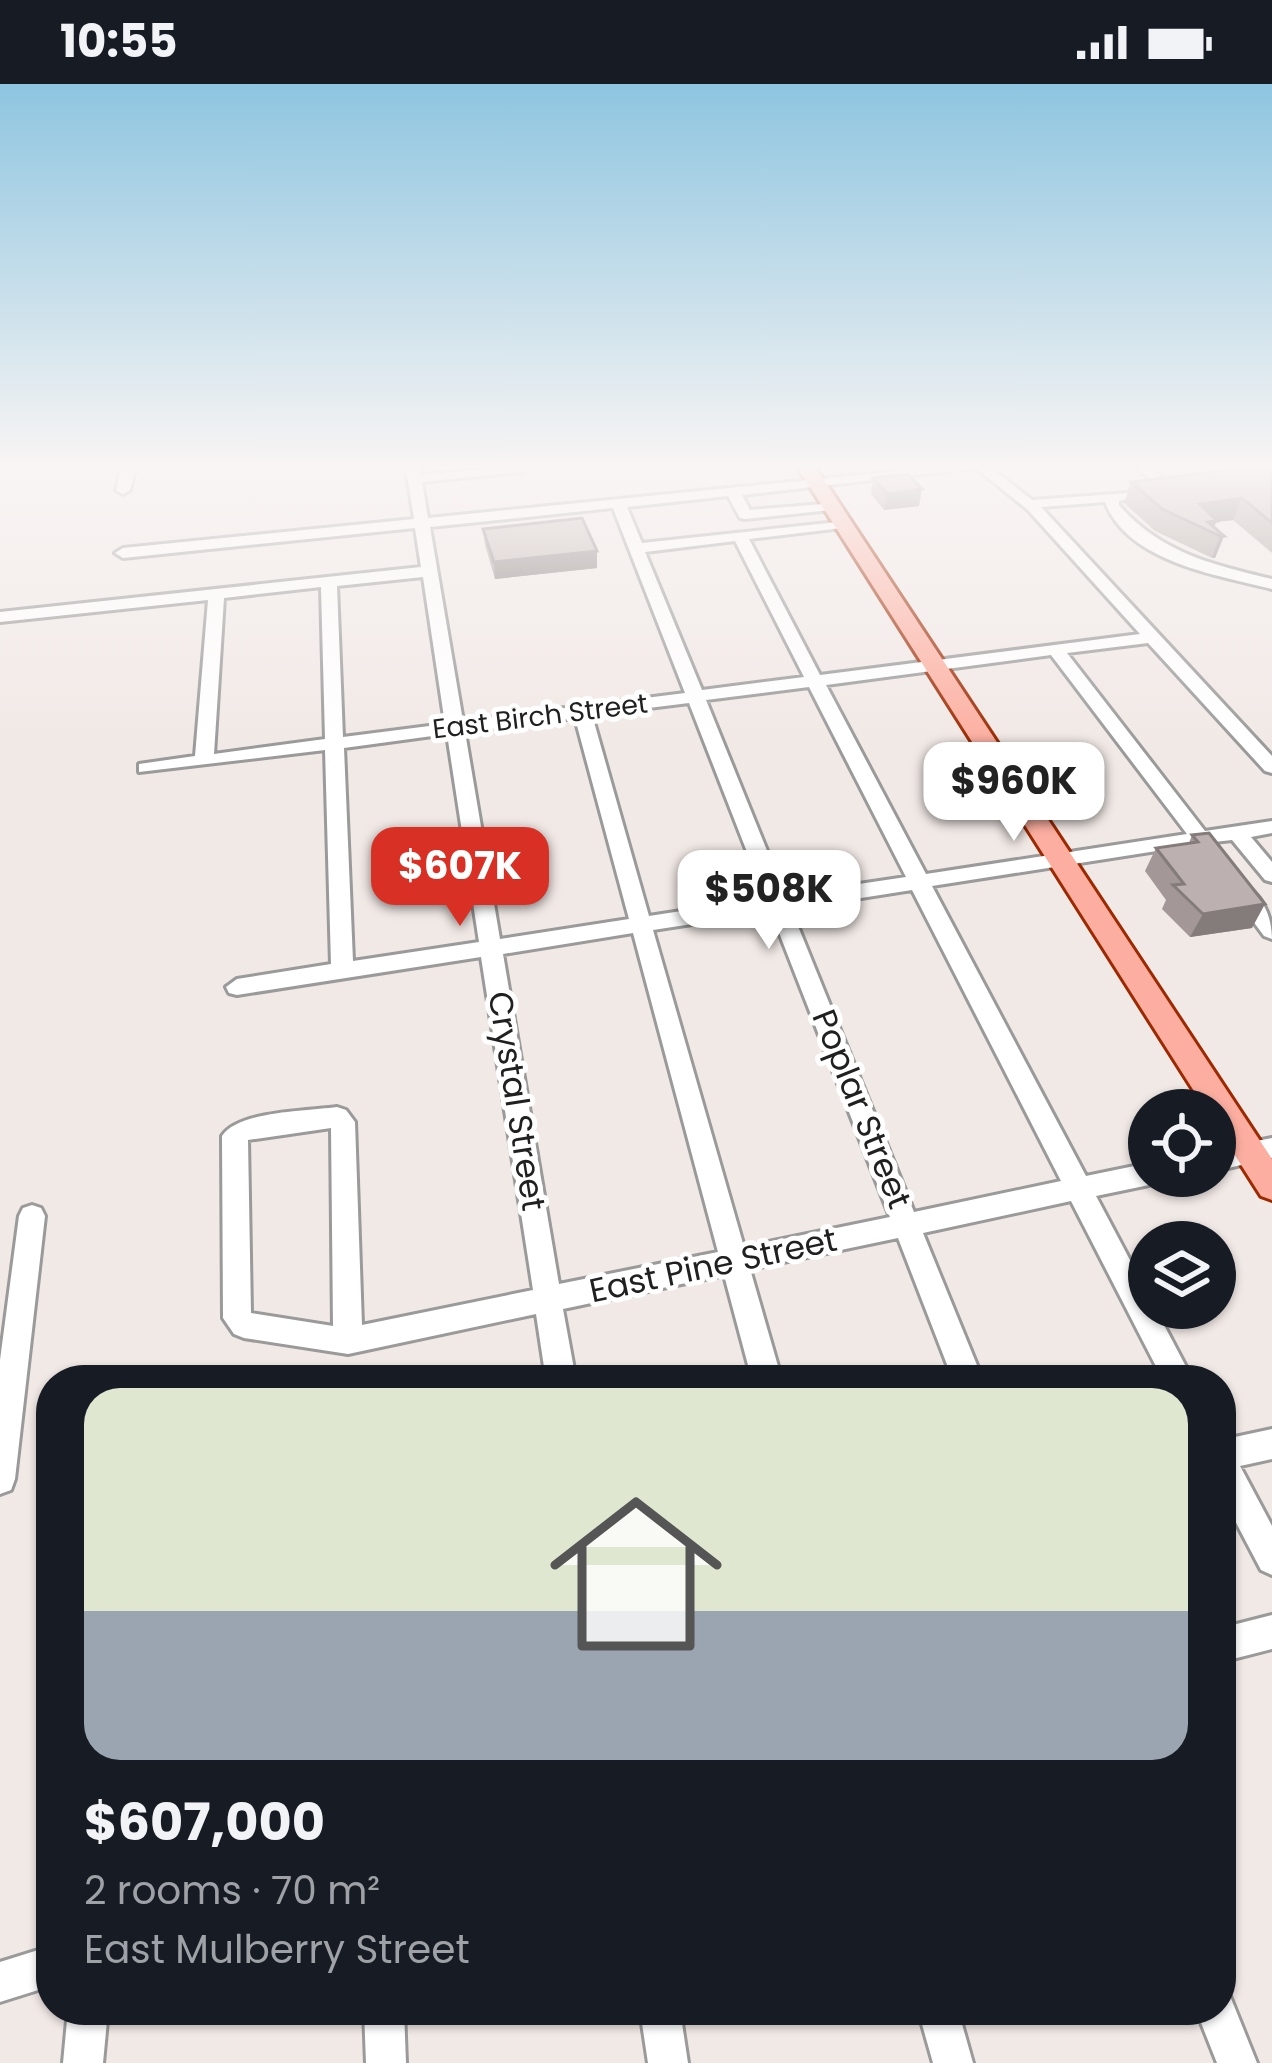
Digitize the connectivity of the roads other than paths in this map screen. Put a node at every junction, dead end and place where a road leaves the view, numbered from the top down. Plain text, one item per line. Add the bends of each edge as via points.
1 (430, 560) edge
2 (643, 560) edge
3 (753, 560) edge
4 (866, 560) edge
5 (1082, 560) edge
6 (1176, 560) edge
7 (432, 571) junction
8 (329, 582) junction
9 (1272, 584) edge
10 (216, 594) junction
11 (0, 617) edge
12 (1153, 637) junction
13 (1056, 650) junction
14 (934, 665) junction
15 (817, 680) junction
16 (697, 696) junction
17 (582, 711) junction
18 (457, 727) junction
19 (334, 743) junction
20 (204, 760) junction
21 (1272, 767) edge
22 (146, 768) dead end
23 (1272, 827) edge
24 (1237, 833) junction
25 (1200, 838) junction
26 (1058, 860) junction
27 (1272, 875) edge
28 (921, 882) junction
29 (780, 903) junction
30 (641, 925) junction
31 (1272, 931) edge
32 (493, 948) junction
33 (342, 971) junction
34 (237, 988) dead end
35 (1261, 1150) edge
36 (1128, 1178) edge
37 (1272, 1186) edge
38 (1077, 1189) junction
39 (32, 1216) dead end
40 (908, 1224) junction
41 (733, 1261) junction
42 (548, 1299) junction
43 (348, 1341) junction
44 (559, 1365) edge
45 (763, 1365) edge
46 (962, 1365) edge
47 (1170, 1365) edge
48 (1272, 1444) edge
49 (1236, 1454) edge
50 (0, 1479) edge
51 (1236, 1488) edge
52 (1272, 1559) edge
53 (1272, 1631) edge
54 (1236, 1641) edge
55 (36, 1971) edge
56 (0, 1982) edge
57 (87, 2025) edge
58 (385, 2025) edge
59 (662, 2025) edge
60 (942, 2025) edge
61 (1222, 2025) edge
62 (83, 2063) edge
63 (386, 2063) edge
64 (668, 2063) edge
65 (953, 2063) edge
66 (1237, 2063) edge

1 - 7 street, Crystal Street
2 - 16 street, Poplar Street
3 - 15 street
4 - 14 main road
5 - 12 street
6 - 9 street
7 - 8 street
7 - 18 street, Crystal Street
8 - 10 street
8 - 19 street
10 - 11 street
10 - 20 street
12 - 13 street, East Birch Street
12 - 21 street
13 - 14 street, East Birch Street
13 - 25 street
14 - 15 street, East Birch Street
14 - 26 main road
15 - 16 street, East Birch Street
15 - 28 street
16 - 17 street, East Birch Street
16 - 29 street, Poplar Street
17 - 18 street, East Birch Street
17 - 30 street
18 - 19 street, East Birch Street
18 - 32 street, Crystal Street
19 - 20 street, East Birch Street
19 - 33 street
20 - 22 street, East Birch Street
23 - 24 street
24 - 25 street
24 - 27 street
25 - 26 street
25 - 31 street
26 - 28 street
26 - 35 main road
28 - 29 street
28 - 38 street
29 - 30 street
29 - 40 street, Poplar Street
30 - 32 street
30 - 41 street
32 - 33 street
32 - 42 street, Crystal Street
33 - 34 street
35 - 37 main road
36 - 38 street, East Pine Street
38 - 40 street, East Pine Street
38 - 47 street
39 - 50 street
40 - 41 street, East Pine Street
40 - 46 street, Poplar Street
41 - 42 street, East Pine Street
41 - 45 street
42 - 43 street, East Pine Street
42 - 44 street, Crystal Street
43 - 43 street via 237,1318 236,1136 243,1130 343,1122
48 - 49 street
51 - 52 street
53 - 54 street
55 - 56 street
57 - 62 street
58 - 63 street
59 - 64 street
60 - 65 street
61 - 66 street

